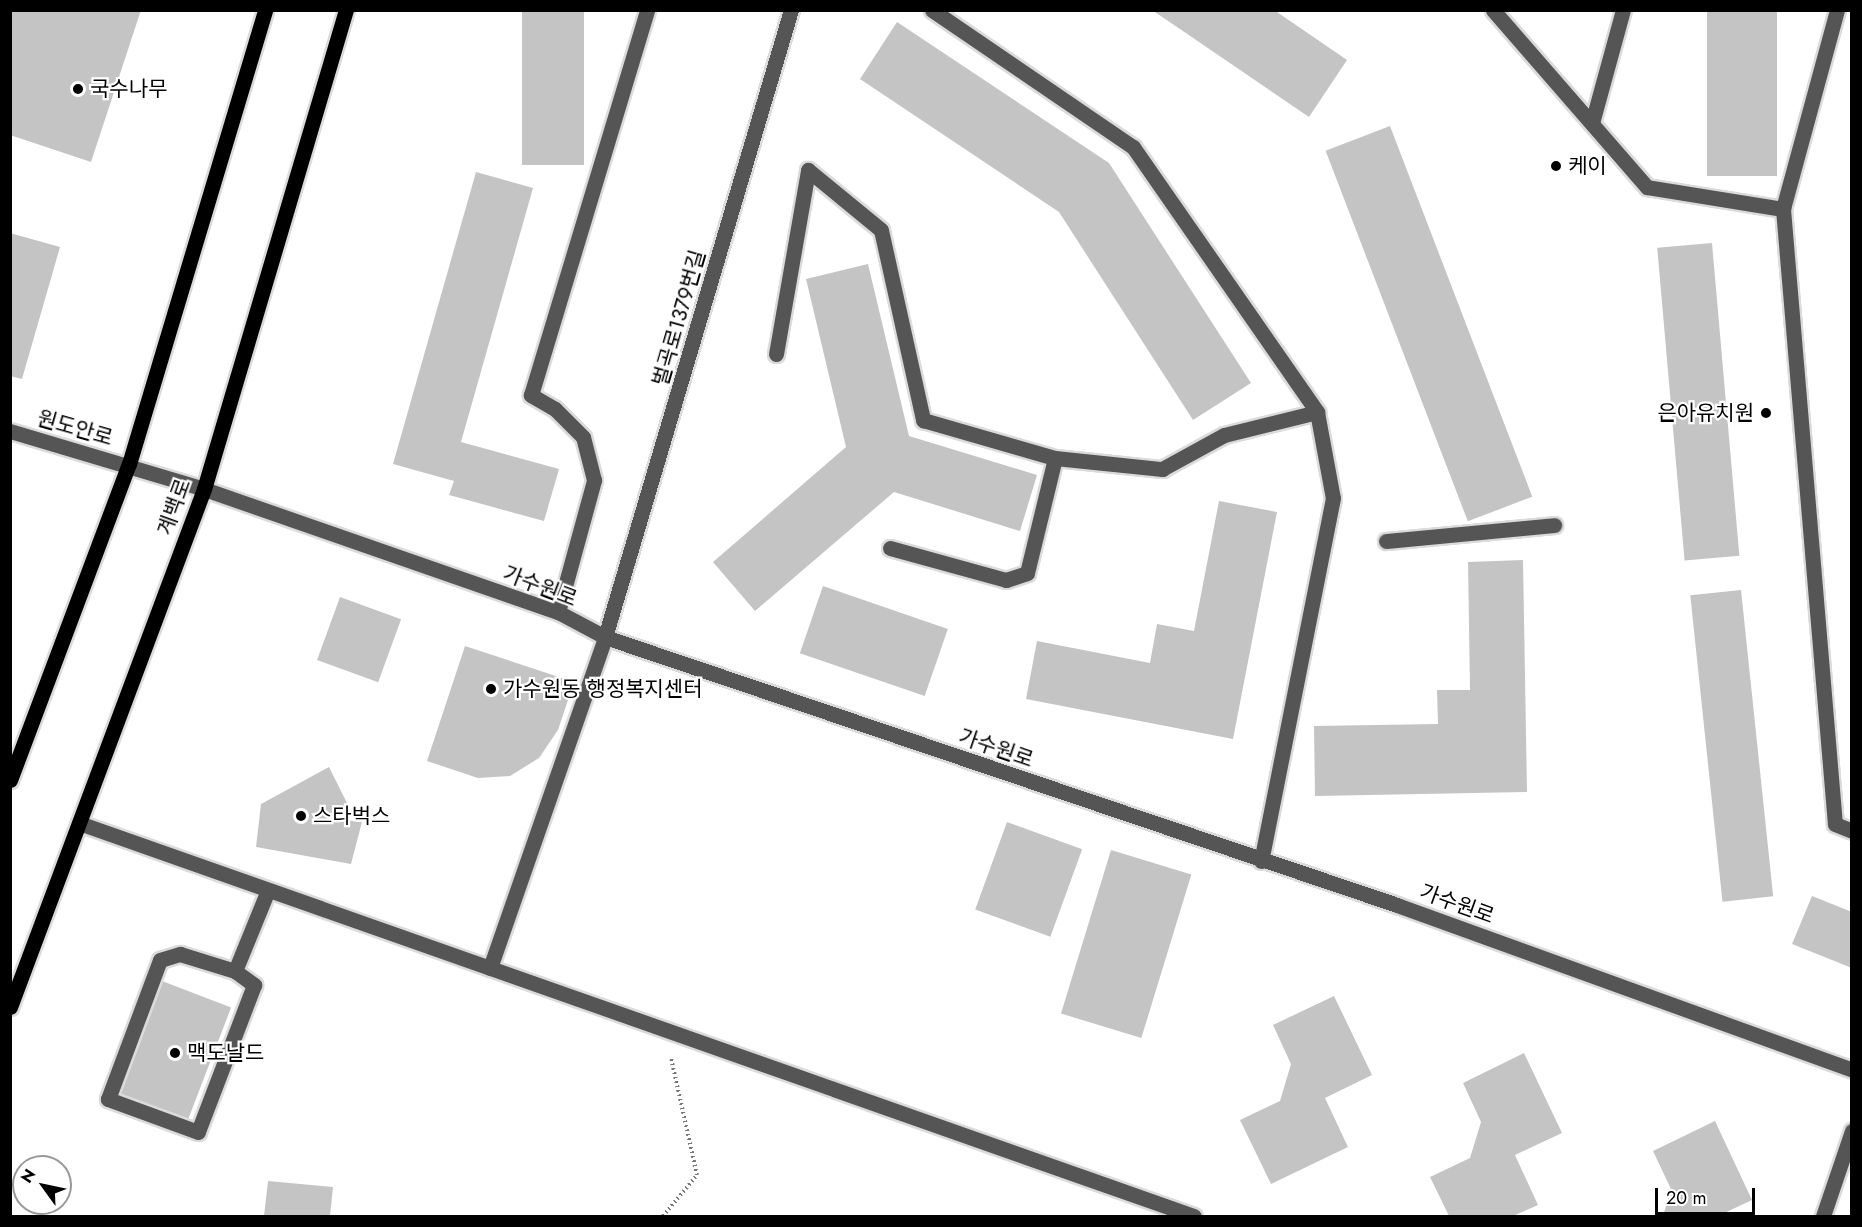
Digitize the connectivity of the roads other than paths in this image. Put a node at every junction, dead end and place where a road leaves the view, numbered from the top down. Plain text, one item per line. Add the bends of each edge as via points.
1 (266, 10) edge
2 (346, 10) edge
3 (647, 10) edge
4 (791, 10) edge
5 (932, 10) edge
6 (1493, 10) edge
7 (1623, 10) edge
8 (1837, 10) edge
9 (1592, 123) junction
10 (1784, 209) junction
11 (776, 354) dead end
12 (1317, 412) junction
13 (10, 431) edge
14 (1055, 458) junction
15 (129, 464) junction
16 (204, 489) junction
17 (1554, 525) dead end
18 (1386, 541) dead end
19 (890, 548) dead end
20 (558, 612) junction
21 (605, 637) junction
22 (10, 780) edge
23 (79, 823) junction
24 (1851, 831) edge
25 (1261, 861) junction
26 (268, 890) junction
27 (490, 968) junction
28 (235, 971) junction
29 (10, 1007) edge
30 (1851, 1070) edge
31 (1851, 1131) edge
32 (1194, 1216) edge
33 (1823, 1216) edge

1 - 15 main road
2 - 16 main road, 계백로
3 - 20 street via 531,395 555,409 583,437 594,480
4 - 21 street, 벌곡로1379번길
5 - 12 street via 1133,147
6 - 9 street
7 - 9 street
8 - 10 street
9 - 10 street via 1647,187
10 - 24 street via 1835,824
11 - 14 street via 808,170 880,230 923,420
12 - 14 street via 1224,435 1162,469
12 - 25 street via 1334,498
13 - 15 street, 원도안로
14 - 19 street via 1027,573 1006,580
15 - 16 street, 가수원로
15 - 22 main road
16 - 20 street, 가수원로
16 - 23 main road, 계백로
17 - 18 street
20 - 21 street, 가수원로
21 - 25 street, 가수원로
21 - 27 street, 벌곡로1379번길
23 - 26 street
23 - 29 main road, 계백로
25 - 30 street, 가수원로
26 - 27 street
26 - 28 street
27 - 32 street
28 - 28 street via 180,954 160,960 108,1099 198,1132 254,985
31 - 33 street

